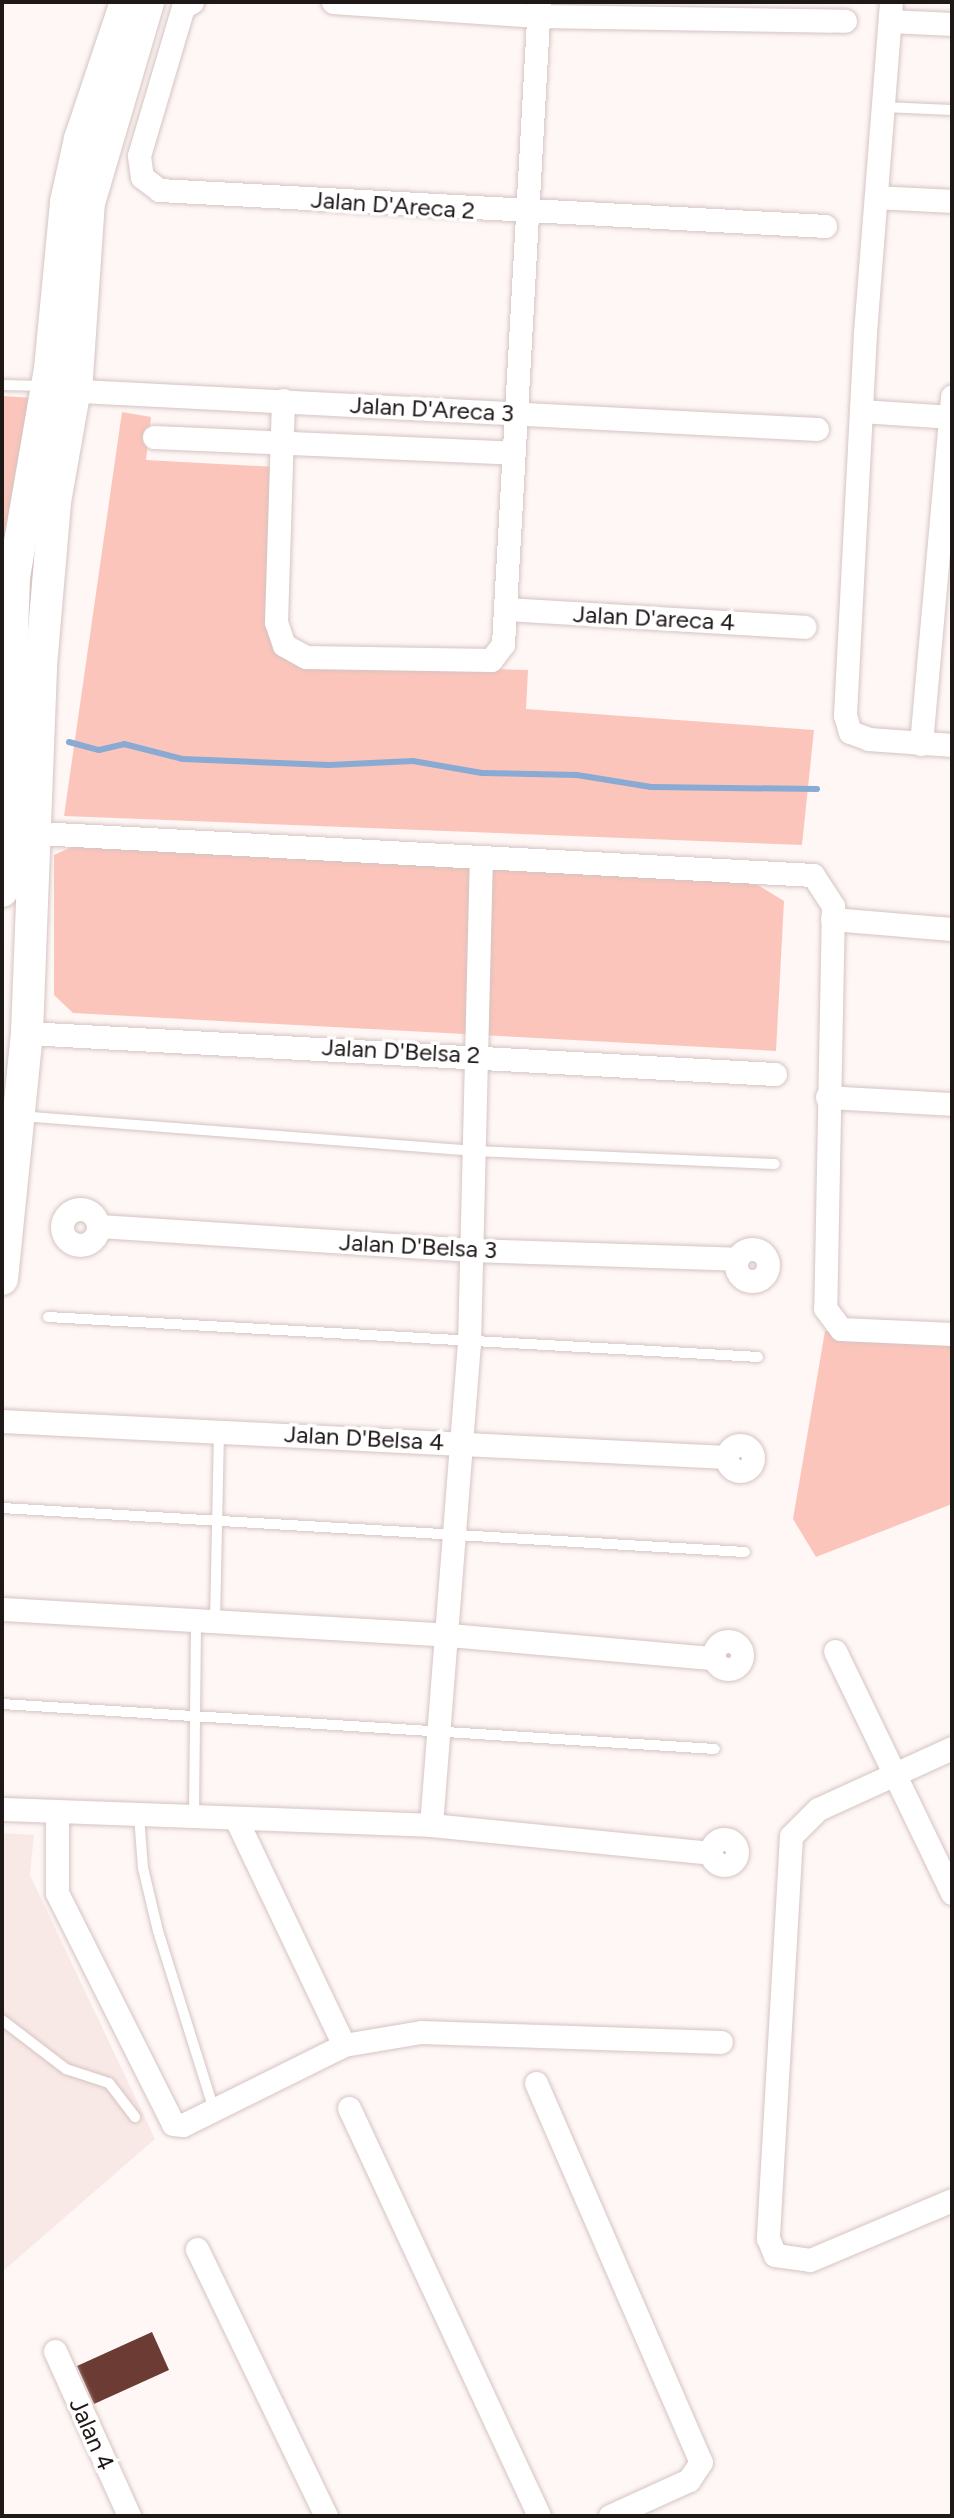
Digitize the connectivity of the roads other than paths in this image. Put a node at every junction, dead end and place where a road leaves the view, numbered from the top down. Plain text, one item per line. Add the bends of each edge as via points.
1 (126, 2) edge
2 (148, 2) edge
3 (333, 2) edge
4 (187, 5) edge
5 (539, 9) edge
6 (890, 11) edge
7 (845, 21) dead end
8 (952, 24) edge
9 (883, 107) junction
10 (952, 110) edge
11 (876, 197) junction
12 (952, 201) edge
13 (526, 214) junction
14 (825, 226) dead end
15 (2, 385) edge
16 (61, 390) junction
17 (283, 400) junction
18 (952, 410) edge
19 (861, 411) junction
20 (516, 414) junction
21 (817, 429) dead end
22 (154, 437) dead end
23 (282, 447) junction
24 (514, 453) junction
25 (505, 609) junction
26 (804, 627) dead end
27 (921, 744) junction
28 (952, 745) edge
29 (6, 831) junction
30 (37, 833) junction
31 (481, 858) junction
32 (2, 891) edge
33 (832, 919) junction
34 (952, 929) edge
35 (27, 1033) junction
36 (476, 1054) junction
37 (775, 1074) dead end
38 (827, 1097) junction
39 (14, 1099) edge
40 (952, 1104) edge
41 (474, 1151) junction
42 (775, 1164) dead end
43 (99, 1226) dead end
44 (471, 1250) junction
45 (737, 1259) dead end
46 (2, 1279) edge
47 (48, 1317) dead end
48 (952, 1334) edge
49 (469, 1343) junction
50 (758, 1357) dead end
51 (2, 1421) edge
52 (219, 1429) junction
53 (460, 1443) junction
54 (726, 1457) dead end
55 (2, 1508) edge
56 (216, 1521) junction
57 (452, 1537) junction
58 (745, 1552) dead end
59 (2, 1609) edge
60 (205, 1621) junction
61 (449, 1635) junction
62 (835, 1651) dead end
63 (714, 1658) dead end
64 (2, 1704) edge
65 (195, 1713) junction
66 (441, 1734) junction
67 (952, 1748) edge
68 (715, 1749) dead end
69 (896, 1774) junction
70 (2, 1809) edge
71 (57, 1812) junction
72 (194, 1815) junction
73 (139, 1816) junction
74 (236, 1819) junction
75 (431, 1825) junction
76 (711, 1853) dead end
77 (952, 1893) edge
78 (2, 2020) edge
79 (721, 2042) dead end
80 (344, 2045) junction
81 (536, 2083) dead end
82 (349, 2108) dead end
83 (214, 2110) junction
84 (135, 2117) dead end
85 (952, 2200) edge
86 (197, 2249) dead end
87 (55, 2351) dead end
88 (130, 2516) edge
89 (326, 2516) edge
90 (540, 2516) edge
91 (610, 2516) edge

1 - 16 street via 80,139 66,202
2 - 16 street via 89,203
3 - 5 street
4 - 13 street, Jalan D'Areca 2 via 139,156 142,177 159,190
5 - 7 street
5 - 13 street
6 - 8 street
6 - 9 street
9 - 10 lane
9 - 11 street
11 - 12 street
11 - 19 street
13 - 14 street, Jalan D'Areca 2
13 - 20 street
15 - 16 lane
16 - 17 street, Jalan D'Areca 3
16 - 29 street via 14,577
16 - 30 street via 41,666
17 - 20 street, Jalan D'Areca 3
17 - 23 street
18 - 19 street
18 - 27 street
19 - 27 street via 845,715 850,732 869,739
20 - 21 street, Jalan D'Areca 3
20 - 24 street
22 - 23 street
23 - 24 street
23 - 25 street via 276,622 284,645 306,657 474,663 491,660 503,645
24 - 25 street
25 - 26 street, Jalan D'areca 4
27 - 28 street
29 - 30 street
29 - 32 street
30 - 31 street
30 - 35 street
31 - 33 street via 813,874 833,906
31 - 36 street
33 - 34 street
33 - 38 street
35 - 36 street, Jalan D'Belsa 2
35 - 39 street
36 - 37 street, Jalan D'Belsa 2
36 - 41 street
38 - 40 street
38 - 48 street via 825,1308 841,1329
39 - 41 lane
39 - 46 street
41 - 42 lane
41 - 44 street
43 - 44 street, Jalan D'Belsa 3
44 - 45 street, Jalan D'Belsa 3
44 - 49 street
47 - 49 lane
49 - 50 lane
49 - 53 street
51 - 52 street, Jalan D'Belsa 4
52 - 53 street, Jalan D'Belsa 4
52 - 56 lane
53 - 54 street, Jalan D'Belsa 4
53 - 57 street
55 - 56 lane
56 - 57 lane
56 - 60 lane
57 - 58 lane
57 - 61 street
59 - 60 street
60 - 61 street
60 - 65 lane
61 - 63 street
61 - 66 street
62 - 69 street
64 - 65 lane
65 - 66 lane
65 - 72 lane
66 - 68 lane
66 - 75 street
67 - 69 street
69 - 77 street
69 - 85 street via 818,1809 791,1836 768,2238 775,2255 810,2260
70 - 71 street
71 - 73 street
71 - 83 street via 57,1893 162,2111 173,2124 183,2125
72 - 73 street
72 - 74 street
73 - 83 lane via 143,1868 158,1931
74 - 75 street
74 - 80 street
75 - 76 street
78 - 84 lane via 66,2069 96,2074 109,2083
79 - 80 street via 421,2032
80 - 83 street
81 - 91 street via 701,2462 689,2480
82 - 90 street
86 - 89 street
87 - 88 street, Jalan 4

